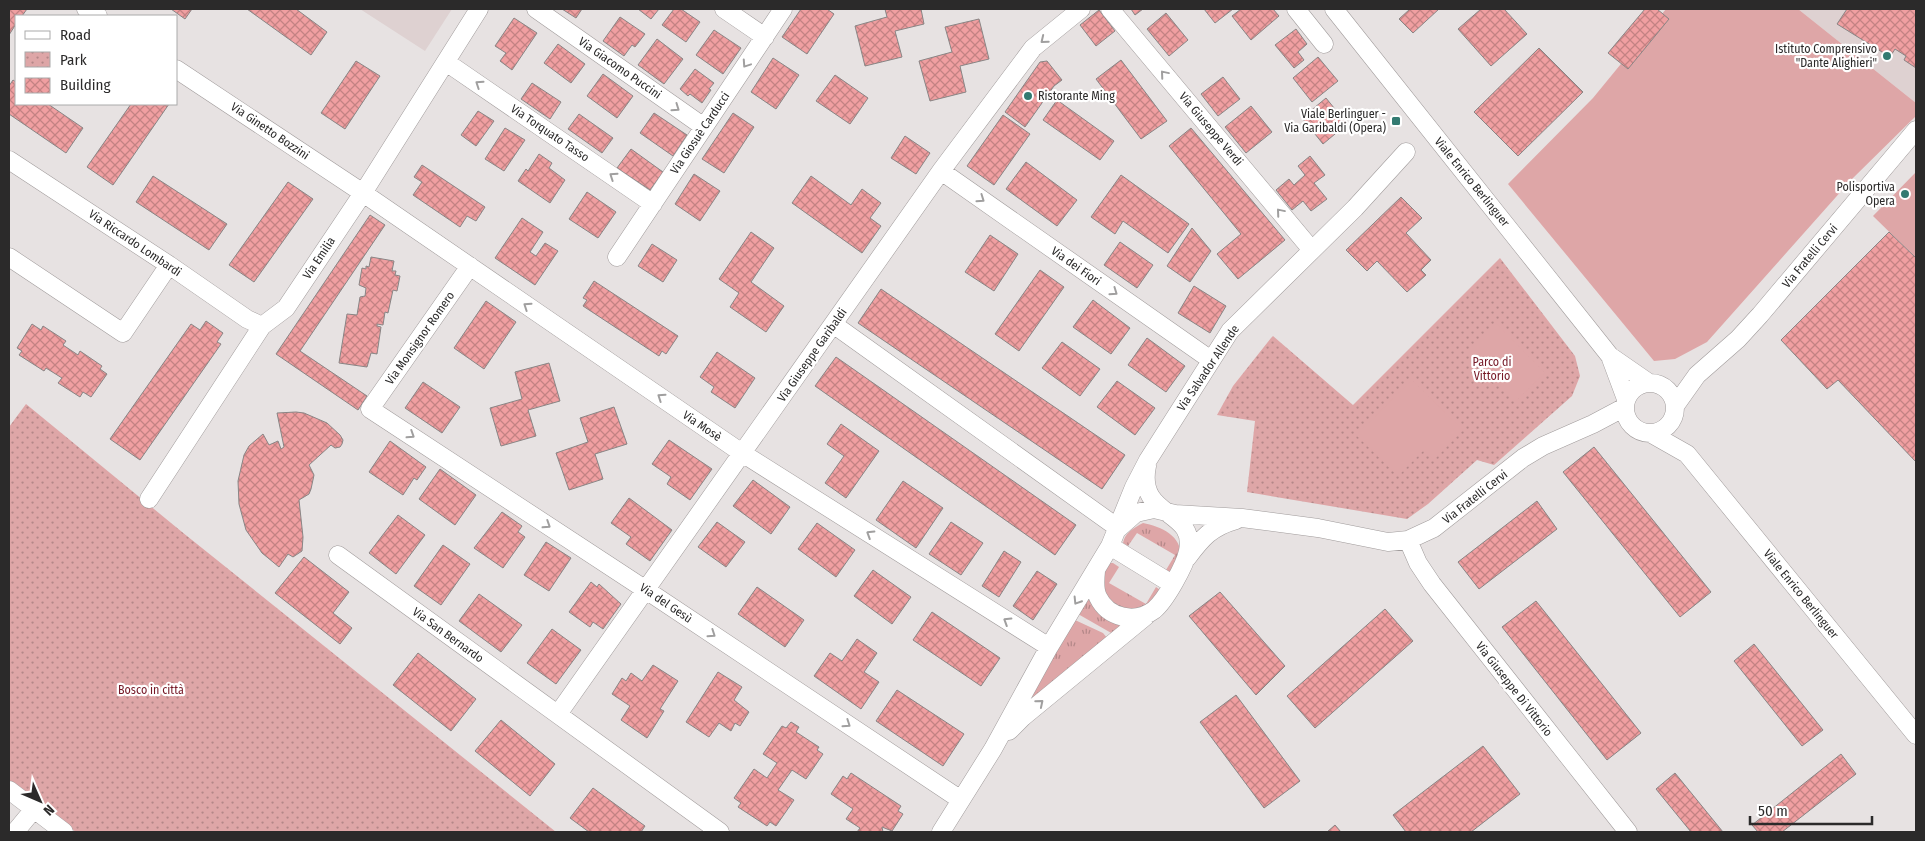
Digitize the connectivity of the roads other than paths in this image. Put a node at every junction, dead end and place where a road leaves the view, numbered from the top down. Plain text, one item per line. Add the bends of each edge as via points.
1 (479, 9) edge
2 (536, 9) edge
3 (724, 9) edge
4 (783, 9) edge
5 (1081, 9) edge
6 (1110, 9) edge
7 (1296, 9) edge
8 (1334, 9) edge
9 (765, 36) junction
10 (1324, 44) dead end
11 (446, 62) junction
12 (178, 70) edge
13 (704, 127) junction
14 (1916, 130) edge
15 (1406, 152) dead end
16 (9, 160) edge
17 (941, 171) junction
18 (363, 193) junction
19 (653, 204) junction
20 (1311, 250) junction
21 (9, 257) edge
22 (617, 257) dead end
23 (169, 265) junction
24 (470, 266) junction
25 (833, 324) junction
26 (262, 326) junction
27 (1610, 356) junction
28 (1211, 360) junction
29 (1697, 375) junction
30 (1653, 384) junction
31 (370, 409) joint
32 (1627, 410) junction
33 (1674, 410) junction
34 (1650, 433) junction
35 (742, 453) junction
36 (1687, 454) junction
37 (1148, 460) junction
38 (149, 499) dead end
39 (1168, 513) junction
40 (1242, 518) junction
41 (1118, 528) junction
42 (1408, 540) junction
43 (1110, 546) junction
44 (338, 555) dead end
45 (1185, 561) junction
46 (1096, 571) junction
47 (1172, 584) junction
48 (646, 590) junction
49 (1148, 614) junction
50 (1048, 648) junction
51 (558, 714) junction
52 (1916, 735) edge
53 (993, 749) junction
54 (9, 790) edge
55 (961, 800) junction
56 (34, 809) junction
57 (15, 832) edge
58 (64, 832) edge
59 (720, 832) edge
60 (941, 832) edge
61 (1628, 832) edge

1 - 11 street, Via Emilia
2 -> 13 street, Via Giacomo Puccini
3 - 9 street
4 - 9 street, Via Giosuè Carducci
5 -> 17 street, Via Giuseppe Garibaldi via 1033,48
20 -> 6 street, Via Giuseppe Verdi
7 - 10 street
8 - 27 street, Viale Enrico Berlinguer
9 -> 13 street, Via Giosuè Carducci
11 - 18 street, Via Emilia
19 -> 11 street, Via Torquato Tasso
12 - 18 street, Via Ginetto Bozzini
13 - 19 street, Via Giosuè Carducci
14 - 29 street, Via Fratelli Cervi via 1760,316
15 - 20 street, Via Salvador Allende
16 - 23 street, Via Riccardo Lombardi
17 - 25 street, Via Giuseppe Garibaldi
17 -> 28 street, Via dei Fiori
18 - 24 street, Via Mosè
18 - 26 street, Via Emilia via 286,308
19 - 22 street, Via Giosuè Carducci
20 - 28 street, Via Salvador Allende via 1230,331
21 - 23 street via 123,333
23 - 26 street, Via Riccardo Lombardi
24 - 31 street, Via Monsignor Romero
35 -> 24 street, Via Mosè
25 - 35 street, Via Giuseppe Garibaldi
25 - 41 street
26 - 38 street, Via Emilia
27 - 30 street, Viale Enrico Berlinguer
27 - 32 street, Viale Enrico Berlinguer
28 - 37 street, Via Salvador Allende
29 - 30 street, Via Fratelli Cervi
29 - 33 street, Via Fratelli Cervi
30 - 32 street via 1635,388
30 - 33 street via 1669,392
31 -> 48 street, Via del Gesù
32 - 34 street via 1642,432
32 - 42 street, Via Fratelli Cervi via 1543,446 1434,528
33 - 34 street via 1668,426
33 - 36 street, Viale Enrico Berlinguer
34 - 36 street, Viale Enrico Berlinguer
35 - 48 street, Via Giuseppe Garibaldi
50 -> 35 street, Via Mosè
36 - 52 street, Viale Enrico Berlinguer
37 - 39 street via 1145,477 1148,494
37 - 41 street, Via Salvador Allende
39 - 40 street
39 - 41 street via 1154,509 1140,512
39 - 45 street via 1178,519 1187,534 1189,547
40 - 42 street via 1336,530 1388,542
40 - 45 street via 1212,529
41 - 43 street, Via Salvador Allende
42 - 61 street, Via Giuseppe Di Vittorio via 1418,563 1441,596
43 - 46 street, Via Salvador Allende
43 - 47 street
44 - 51 street, Via San Bernardo
45 - 47 street
46 - 49 street via 1097,592 1110,611 1131,618
46 -> 50 street, Via Salvador Allende
47 - 49 street via 1157,607
48 - 51 street, Via Giuseppe Garibaldi
48 -> 55 street, Via del Gesù
53 -> 49 street via 1024,717
50 - 53 street, Via Salvador Allende
51 - 59 street, Via San Bernardo
53 - 55 street
54 - 56 street
55 - 60 street
56 - 57 street
56 - 58 street

